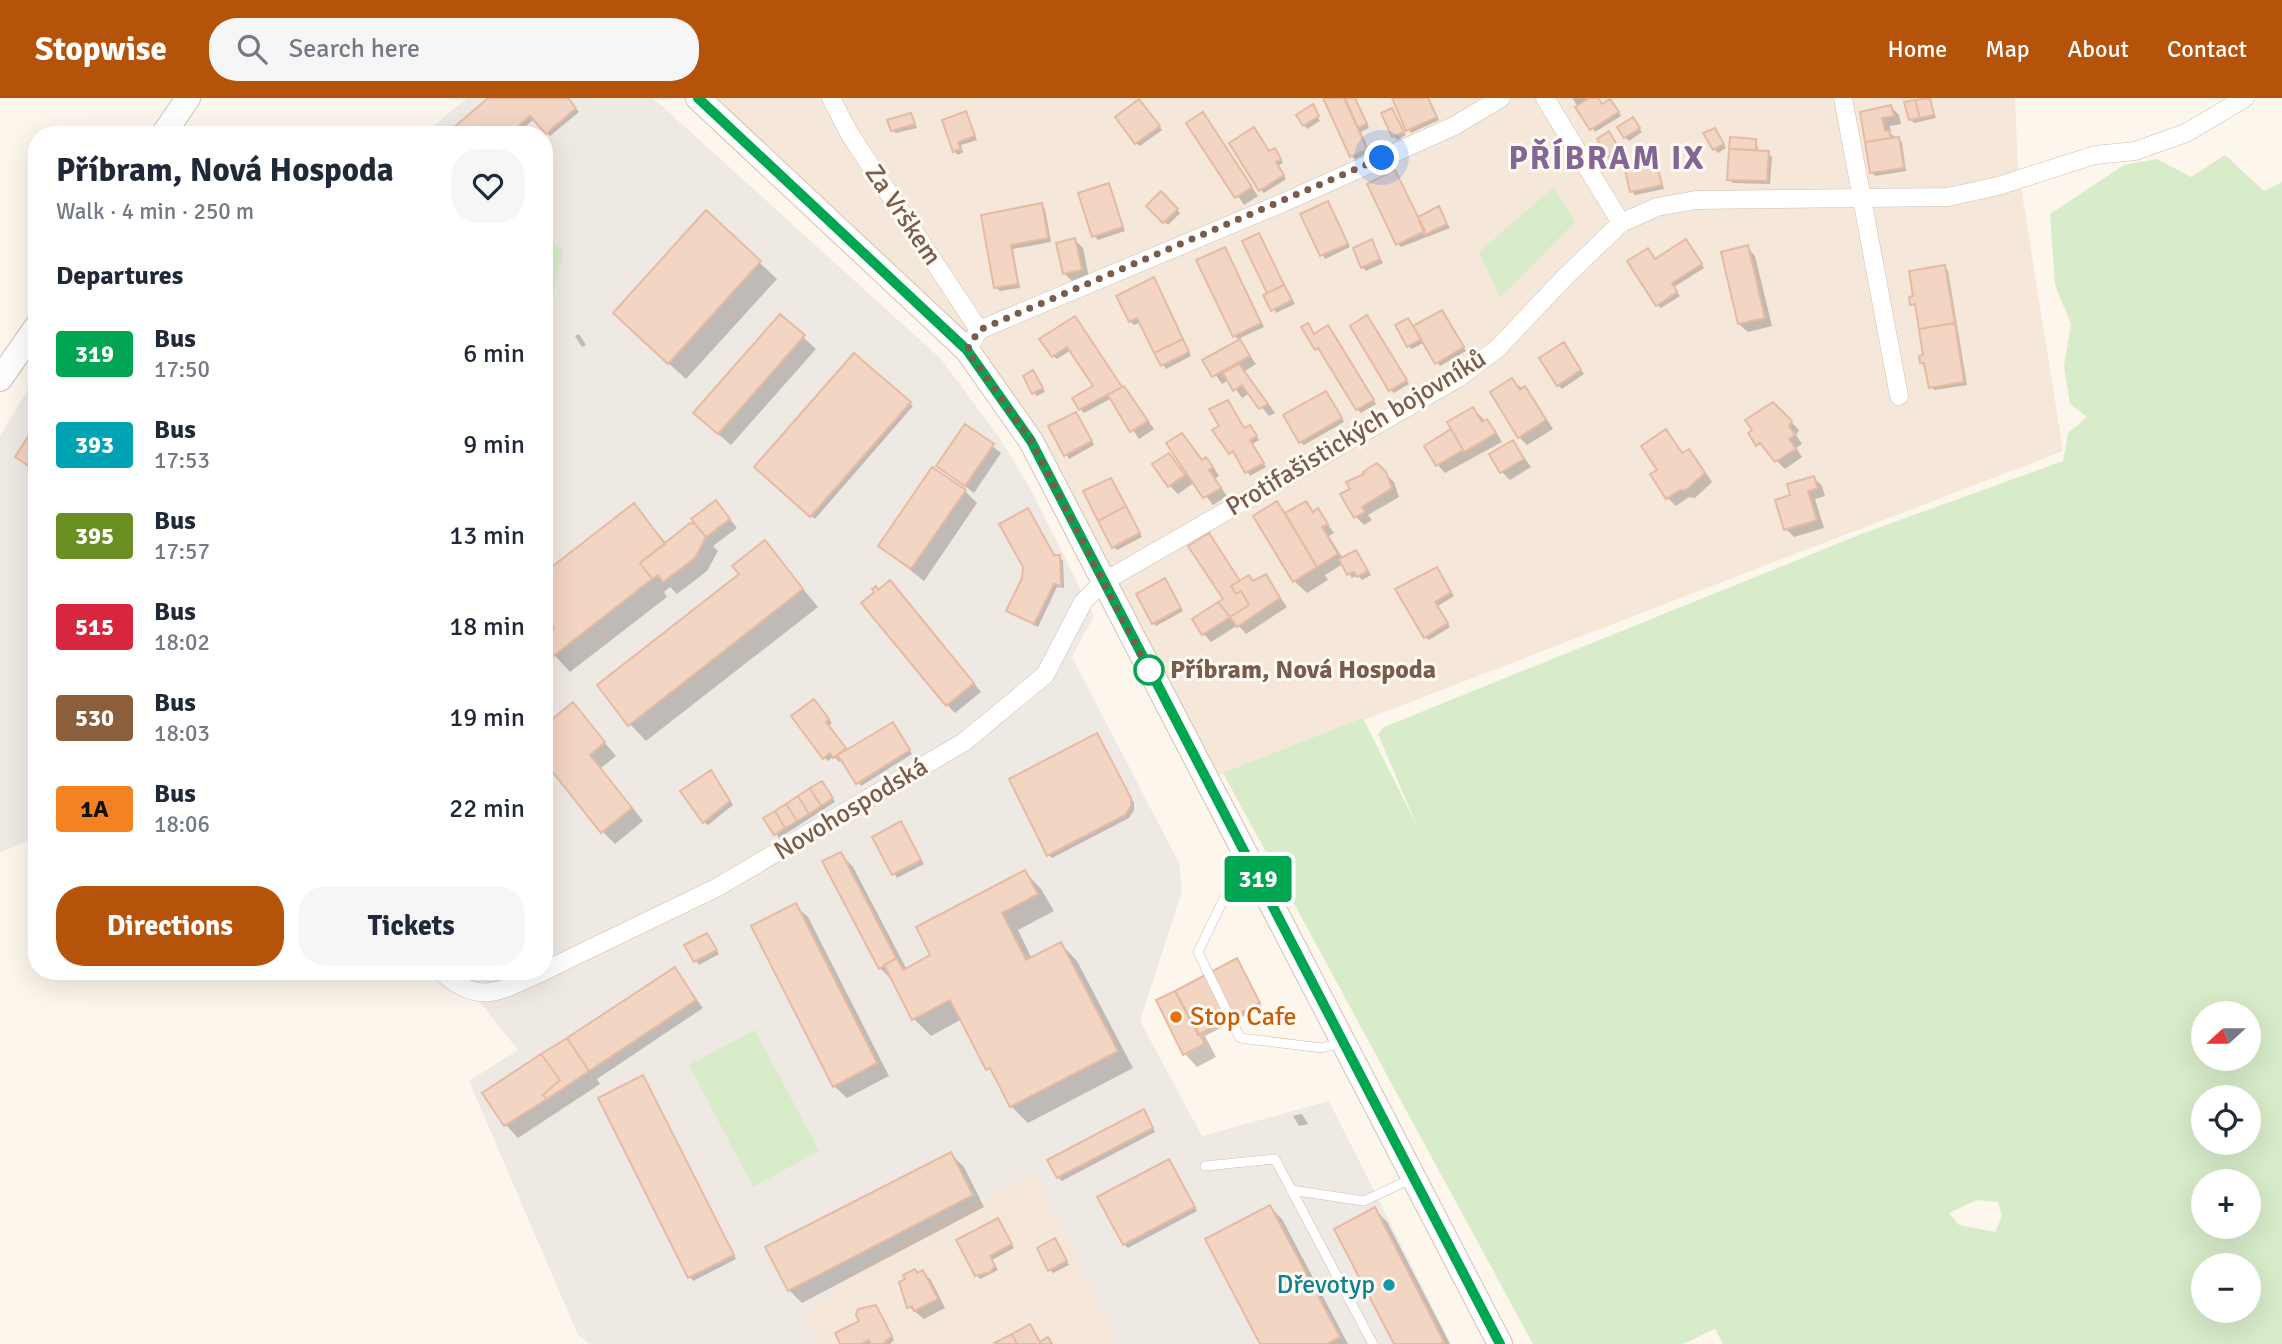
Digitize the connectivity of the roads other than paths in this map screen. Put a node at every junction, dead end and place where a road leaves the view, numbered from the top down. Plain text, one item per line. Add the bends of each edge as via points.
1 (188, 98) edge
2 (698, 98) edge
3 (831, 98) edge
4 (1501, 98) edge
5 (1545, 98) edge
6 (1843, 98) edge
7 (2245, 98) edge
8 (169, 126) edge
9 (1864, 200) junction
10 (1621, 223) junction
11 (28, 339) edge
12 (973, 340) junction
13 (0, 379) edge
14 (1899, 396) dead end
15 (1103, 582) junction
16 (1252, 867) junction
17 (553, 967) edge
18 (450, 980) edge
19 (525, 980) edge
20 (1344, 1041) junction
21 (1205, 1166) dead end
22 (1414, 1177) junction
23 (1292, 1190) junction
24 (1373, 1344) edge
25 (1500, 1344) edge

1 - 8 street
2 - 12 street
3 - 12 street, Za Vrškem
4 - 12 street via 1454,125
5 - 10 street
6 - 9 street
7 - 9 street, Protifašistických bojovníků via 2186,133 2135,151 2095,155 1948,197
9 - 10 street, Protifašistických bojovníků via 1696,200 1657,207
9 - 14 street
10 - 15 street, Protifašistických bojovníků via 1498,348 1458,378
11 - 13 street
12 - 15 street
15 - 16 street
15 - 17 street, Novohospodská via 1083,603 1045,675 964,742 716,888
16 - 20 street
16 - 20 lane via 1233,880 1198,952 1240,1038 1322,1048
18 - 19 street, Novohospodská via 475,994
20 - 22 street
21 - 23 lane via 1275,1159
22 - 23 lane via 1364,1201
22 - 25 street
23 - 24 lane

